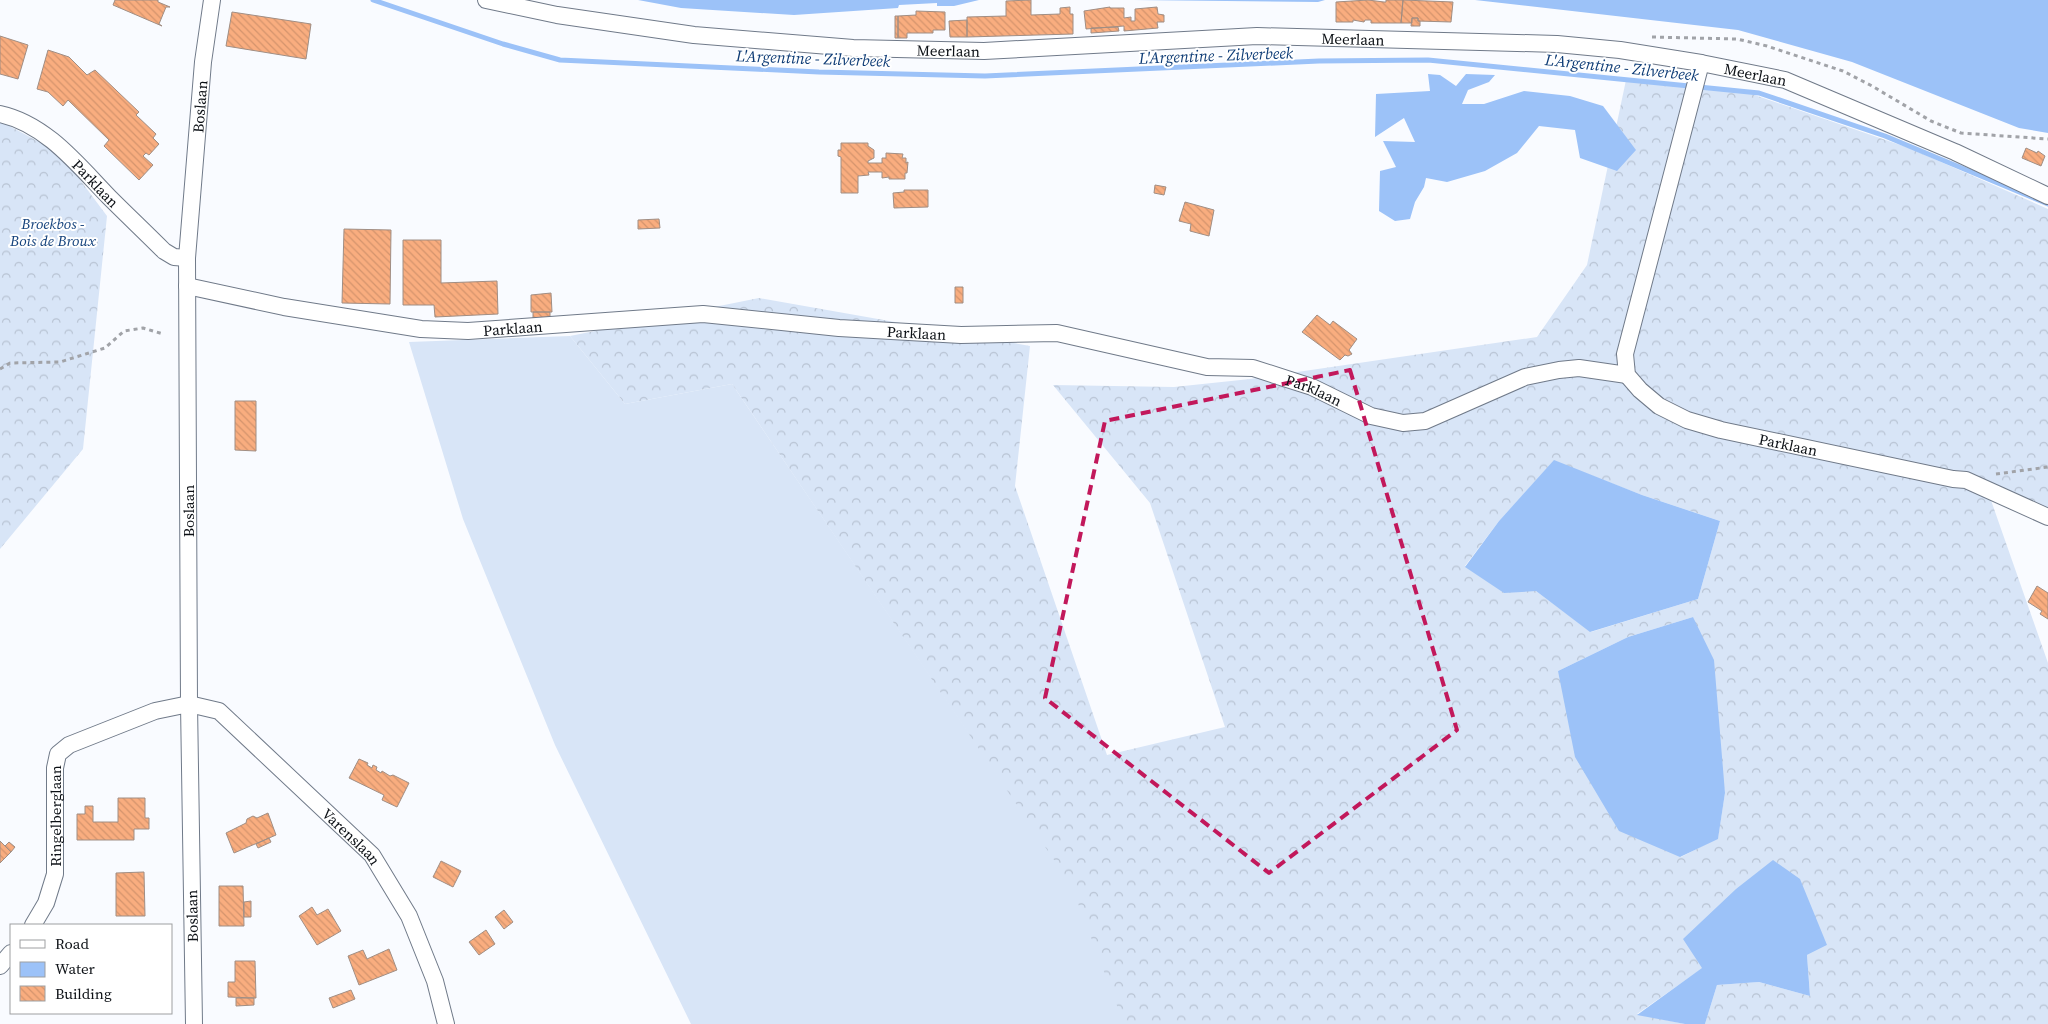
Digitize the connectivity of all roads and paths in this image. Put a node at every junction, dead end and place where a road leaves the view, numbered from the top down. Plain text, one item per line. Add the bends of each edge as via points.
1 (212, 0) edge
2 (486, 0) edge
3 (1700, 68) junction
4 (0, 114) edge
5 (2048, 196) edge
6 (186, 258) junction
7 (187, 286) junction
8 (163, 334) dead end
9 (0, 369) edge
10 (1627, 374) junction
11 (2048, 467) edge
12 (1993, 475) dead end
13 (2048, 518) edge
14 (189, 704) junction
15 (34, 924) edge
16 (10, 954) edge
17 (0, 966) edge
18 (194, 1024) edge
19 (446, 1024) edge

1 - 6 street, Boslaan via 202,62
2 - 3 street, Meerlaan via 557,16 694,36 854,48 984,51 1257,36 1557,44 1620,50
3 - 5 street, Meerlaan via 1785,80 1955,152
3 - 10 street via 1625,354
4 - 6 street, Parklaan via 33,128 61,146 164,250 174,257
6 - 7 street, Boslaan
7 - 10 street, Parklaan via 284,307 421,329 468,331 703,314 839,328 960,335 1057,333 1207,367 1253,368 1312,387 1370,416 1403,423 1425,421 1525,377 1579,368
7 - 14 street, Boslaan
8 - 9 path via 143,328 124,331 105,348 60,362 10,363
10 - 13 street, Parklaan via 1660,406 1687,420 1721,430 1966,480
11 - 12 path
14 - 15 street, Ringelberglaan via 155,711 70,745 58,754 55,874 46,903
14 - 18 street, Boslaan
14 - 19 street, Varenslaan via 219,711 372,855 409,916 435,981
16 - 17 street

